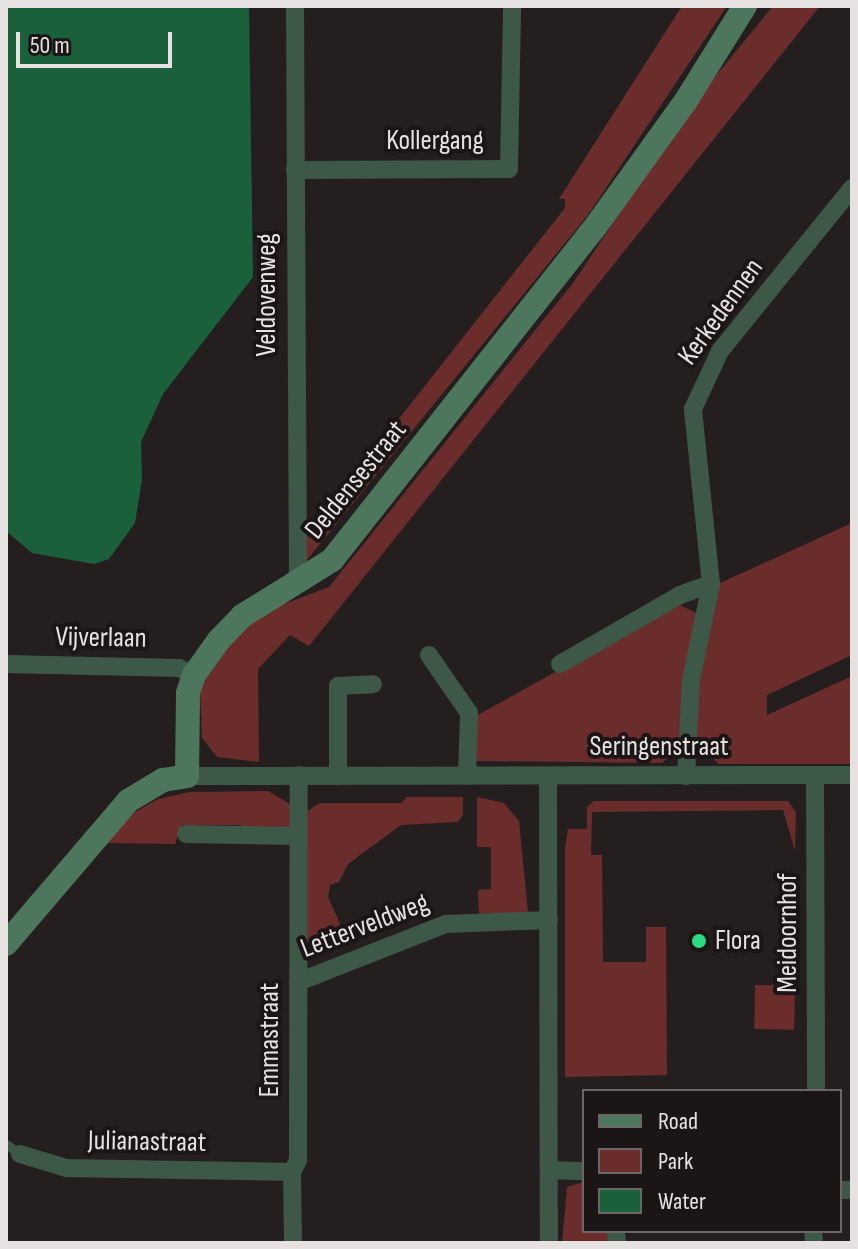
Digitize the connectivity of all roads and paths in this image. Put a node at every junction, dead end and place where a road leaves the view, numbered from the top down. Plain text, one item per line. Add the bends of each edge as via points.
1 (295, 6) edge
2 (512, 6) edge
3 (745, 6) edge
4 (295, 170) junction
5 (852, 188) edge
6 (298, 584) junction
7 (711, 584) junction
8 (429, 655) dead end
9 (6, 664) edge
10 (560, 664) dead end
11 (194, 675) junction
12 (373, 684) dead end
13 (299, 775) junction
14 (815, 775) junction
15 (852, 775) edge
16 (187, 776) junction
17 (338, 776) junction
18 (467, 776) junction
19 (548, 776) junction
20 (686, 776) junction
21 (186, 834) dead end
22 (298, 836) junction
23 (549, 920) junction
24 (6, 944) edge
25 (298, 982) junction
26 (816, 1089) edge
27 (13, 1149) edge
28 (549, 1170) junction
29 (582, 1171) edge
30 (292, 1172) junction
31 (293, 1243) edge
32 (549, 1243) edge

1 - 4 street, Veldovenweg
2 - 4 street, Kollergang via 509,169
3 - 6 street, Deldensestraat via 687,99 593,230 332,560
4 - 6 street, Veldovenweg
5 - 7 street, Kerkedennen via 720,351 702,381 693,409 692,439
6 - 11 street, Deldensestraat via 242,616
7 - 10 street via 680,595
7 - 20 street, Kerkedennen via 691,680
8 - 18 street via 469,713
9 - 11 street, Vijverlaan via 179,668
11 - 16 street via 188,693
12 - 17 street via 338,686
13 - 16 street, Seringenstraat
13 - 17 street, Seringenstraat
13 - 22 street, Emmastraat
14 - 15 street, Seringenstraat
14 - 20 street, Seringenstraat
14 - 26 street, Meidoornhof
16 - 24 street via 163,780 128,801
17 - 18 street, Seringenstraat
18 - 19 street, Seringenstraat
19 - 20 street, Seringenstraat
19 - 23 street
21 - 22 street
22 - 25 street, Emmastraat
23 - 25 street, Letterveldweg via 446,924
23 - 28 street
25 - 30 street, Emmastraat via 298,1160
27 - 30 street, Julianastraat via 66,1168
28 - 29 street
28 - 32 street
30 - 31 street, Emmastraat

